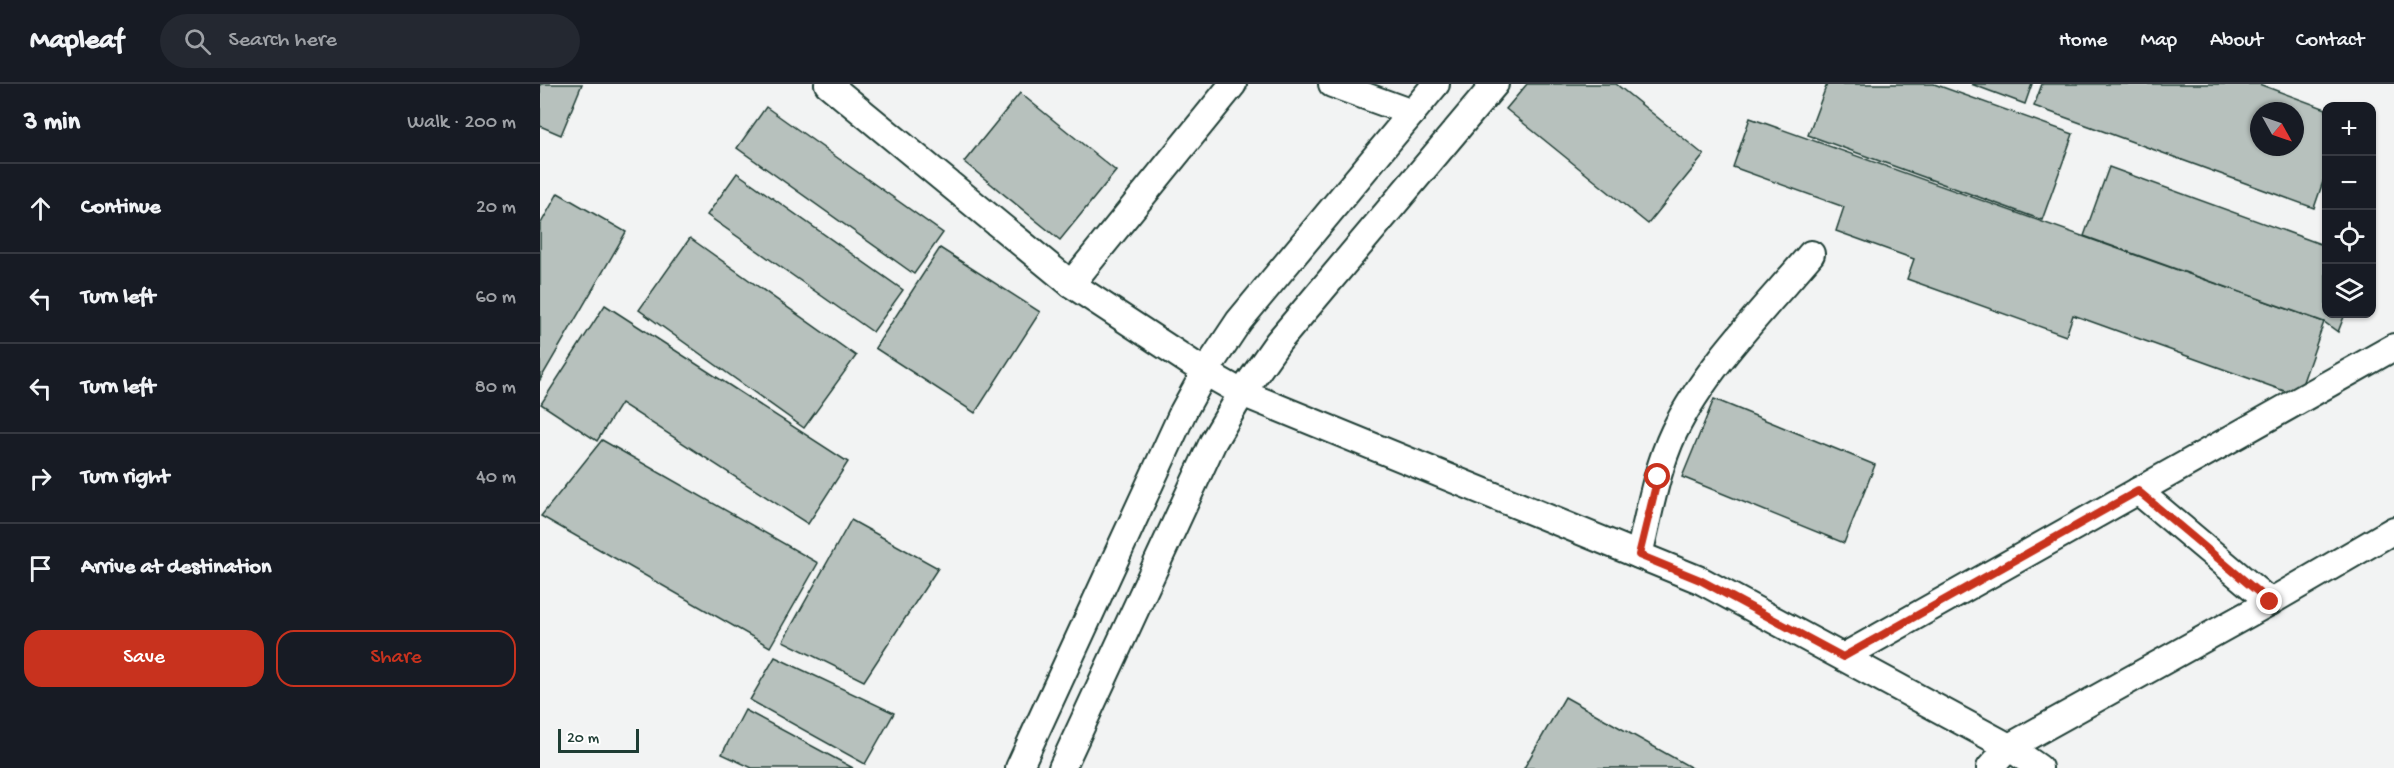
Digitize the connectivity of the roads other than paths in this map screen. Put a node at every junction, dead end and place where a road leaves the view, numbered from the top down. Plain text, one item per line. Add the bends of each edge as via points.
1 (828, 84) edge
2 (1233, 84) edge
3 (1332, 84) edge
4 (1436, 84) edge
5 (1495, 84) edge
6 (1412, 113) junction
7 (1811, 254) dead end
8 (1071, 284) junction
9 (2394, 347) edge
10 (1204, 372) junction
11 (1242, 393) junction
12 (2138, 491) junction
13 (2394, 530) edge
14 (1639, 555) junction
15 (2270, 602) junction
16 (1843, 657) junction
17 (2009, 747) junction
18 (1019, 768) edge
19 (1062, 768) edge
20 (1990, 768) edge
21 (2039, 768) edge

1 - 8 street
2 - 8 street
3 - 6 street
4 - 6 street
5 - 11 street via 1278,342
6 - 10 street via 1239,321
7 - 14 street via 1745,331 1688,407 1665,454
8 - 10 street
9 - 12 street
10 - 11 street
10 - 18 street
11 - 14 street
11 - 19 street via 1213,442
12 - 15 street
12 - 16 street
13 - 15 street
14 - 16 street via 1700,580
15 - 17 street
16 - 17 street
17 - 20 street
17 - 21 street

